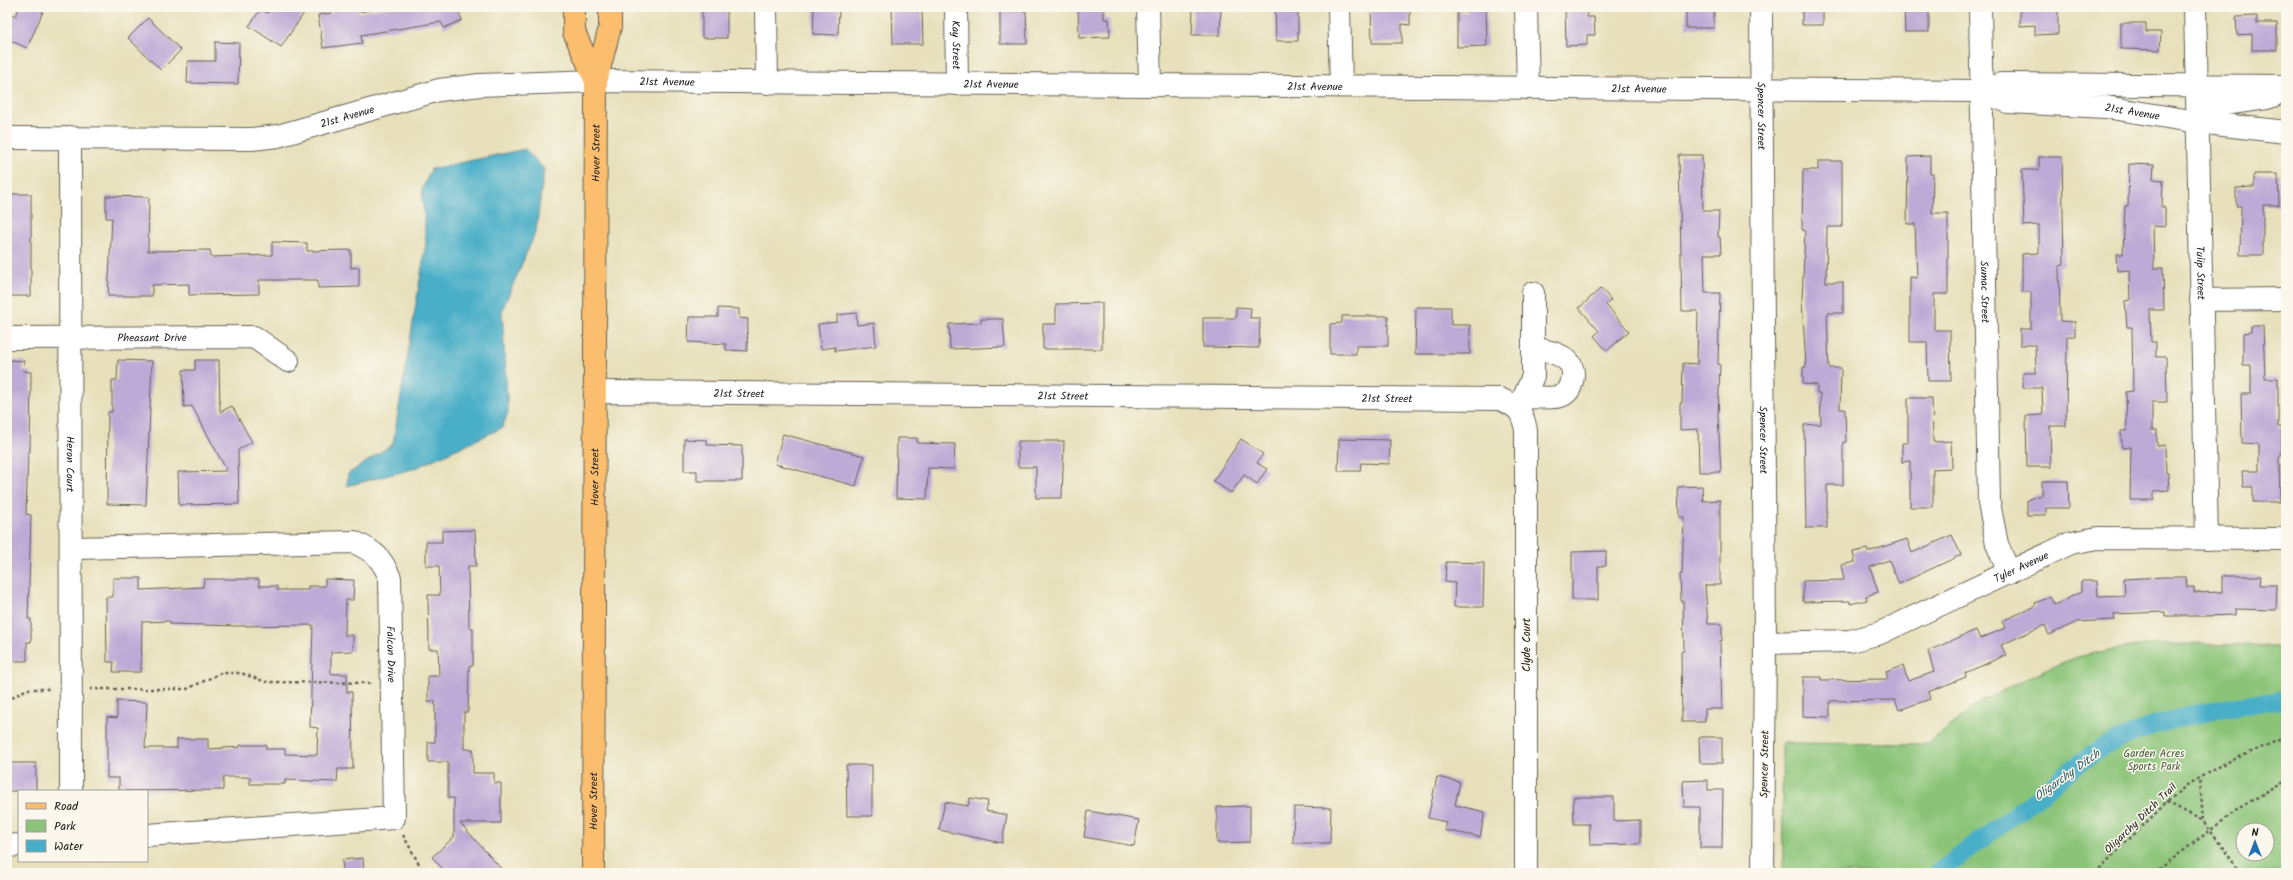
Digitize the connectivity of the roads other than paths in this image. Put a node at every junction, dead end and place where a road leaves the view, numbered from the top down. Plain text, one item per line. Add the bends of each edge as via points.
1 (574, 7) edge
2 (610, 7) edge
3 (766, 7) edge
4 (956, 7) edge
5 (1148, 7) edge
6 (1338, 7) edge
7 (1526, 7) edge
8 (1761, 7) edge
9 (1980, 7) edge
10 (2195, 7) edge
11 (596, 82) junction
12 (767, 83) junction
13 (957, 84) junction
14 (1150, 85) junction
15 (2196, 85) junction
16 (1341, 86) junction
17 (2286, 86) edge
18 (1528, 88) junction
19 (1762, 89) junction
20 (1981, 90) junction
21 (2286, 91) edge
22 (2106, 107) junction
23 (2197, 117) junction
24 (2286, 117) edge
25 (2234, 126) junction
26 (2286, 132) edge
27 (70, 137) junction
28 (7, 138) edge
29 (1533, 293) dead end
30 (2286, 299) edge
31 (2201, 300) junction
32 (7, 338) edge
33 (71, 339) junction
34 (1533, 348) junction
35 (288, 361) dead end
36 (595, 392) junction
37 (1522, 408) junction
38 (2207, 539) junction
39 (2286, 539) edge
40 (72, 548) junction
41 (2009, 573) junction
42 (1765, 642) junction
43 (71, 790) edge
44 (148, 835) edge
45 (18, 845) edge
46 (7, 846) edge
47 (593, 873) edge
48 (1526, 873) edge
49 (1763, 873) edge

1 - 11 main road, Hover Street via 574,32
2 - 11 main road, Hover Street via 610,27
3 - 12 street
4 - 13 street, Kay Street
5 - 14 street
6 - 16 street
7 - 18 street
8 - 19 street, Spencer Street
9 - 20 street, Sumac Street
10 - 15 street, Tulip Street
11 - 12 street, 21st Avenue
11 - 27 street, 21st Avenue via 480,85 439,90 278,136 252,139
11 - 36 main road, Hover Street
12 - 13 street, 21st Avenue
13 - 14 street, 21st Avenue
14 - 16 street, 21st Avenue
15 - 17 street, 21st Avenue
15 - 20 street, 21st Avenue via 2001,84
15 - 22 street via 2179,94 2150,102
15 - 23 street, Tulip Street
16 - 18 street, 21st Avenue
18 - 19 street, 21st Avenue
19 - 20 street, 21st Avenue
19 - 42 street, Spencer Street
20 - 22 street, 21st Avenue via 2008,102
20 - 41 street, Sumac Street via 1989,503 1997,544
21 - 23 street via 2267,98 2209,106
22 - 23 street, 21st Avenue
23 - 25 street, 21st Avenue
23 - 31 street, Tulip Street
24 - 25 street
25 - 26 street, 21st Avenue
27 - 28 street, 21st Avenue
27 - 33 street, Heron Court
29 - 34 street
30 - 31 street
31 - 38 street, Tulip Street
32 - 33 street, Pheasant Drive
33 - 35 street, Pheasant Drive via 254,336
33 - 40 street, Heron Court
34 - 37 street via 1533,376
34 - 37 street via 1553,352 1568,361 1574,375 1570,388 1561,396
36 - 37 street, 21st Street via 1500,399
36 - 47 main road, Hover Street
37 - 48 street, Clyde Court via 1526,430
38 - 39 street, Tyler Avenue
38 - 41 street, Tyler Avenue via 2098,538 2070,543
40 - 43 street, Heron Court
40 - 44 street, Falcon Drive via 354,542 371,550 382,560 390,578 394,818
41 - 42 street, Tyler Avenue via 1880,633 1850,641
42 - 49 street, Spencer Street
45 - 46 street

